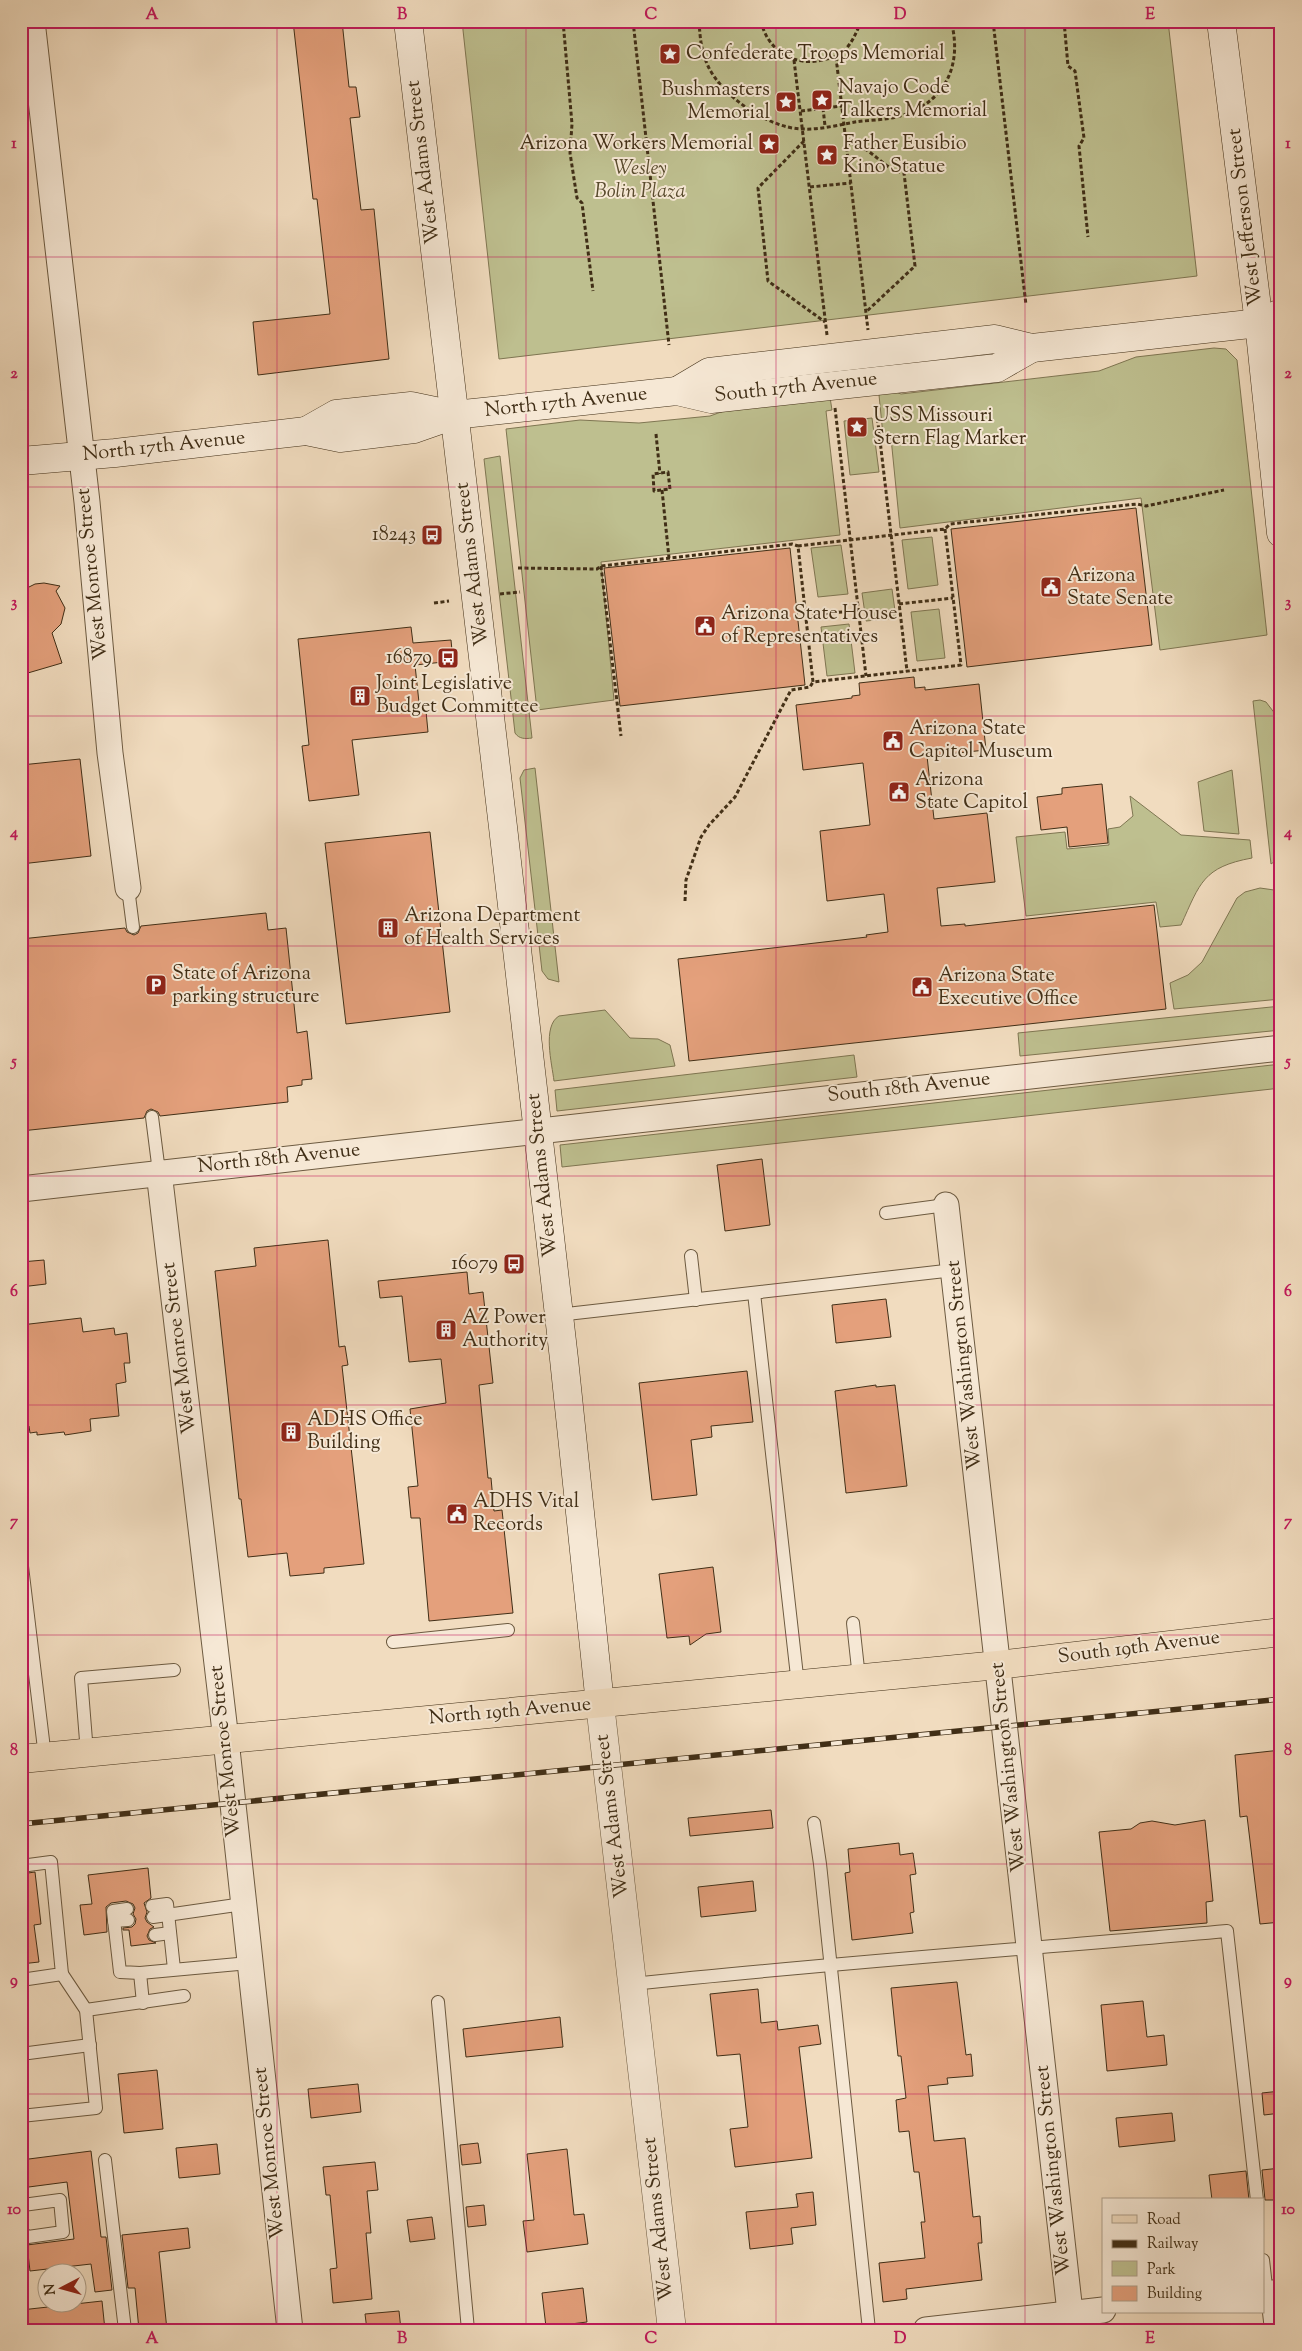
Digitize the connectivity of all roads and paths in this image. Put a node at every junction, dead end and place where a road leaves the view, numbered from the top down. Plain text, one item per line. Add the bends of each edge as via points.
1 (32, 21) edge
2 (408, 21) edge
3 (563, 21) edge
4 (633, 21) edge
5 (698, 21) edge
6 (761, 21) edge
7 (862, 21) edge
8 (951, 21) edge
9 (993, 21) edge
10 (1064, 21) edge
11 (1221, 21) edge
12 (842, 106) dead end
13 (823, 108) junction
14 (801, 111) dead end
15 (826, 126) junction
16 (804, 141) dead end
17 (846, 143) dead end
18 (851, 182) dead end
19 (810, 188) dead end
20 (1088, 237) dead end
21 (593, 292) dead end
22 (1026, 305) dead end
23 (866, 311) dead end
24 (1273, 321) edge
25 (825, 322) dead end
26 (669, 345) dead end
27 (677, 391) joint
28 (454, 415) junction
29 (656, 434) dead end
30 (82, 456) junction
31 (21, 461) edge
32 (660, 474) junction
33 (662, 490) junction
34 (1224, 490) dead end
35 (946, 529) junction
36 (1281, 533) edge
37 (798, 546) junction
38 (669, 558) junction
39 (601, 566) junction
40 (518, 568) dead end
41 (520, 592) dead end
42 (500, 594) dead end
43 (953, 598) junction
44 (449, 601) dead end
45 (434, 603) dead end
46 (899, 604) dead end
47 (859, 610) dead end
48 (806, 616) junction
49 (813, 682) junction
50 (621, 736) dead end
51 (128, 888) joint
52 (685, 901) dead end
53 (133, 927) dead end
54 (1281, 1048) edge
55 (152, 1117) dead end
56 (538, 1131) junction
57 (158, 1172) junction
58 (21, 1189) edge
59 (946, 1205) joint
60 (886, 1212) dead end
61 (691, 1256) dead end
62 (954, 1270) junction
63 (754, 1293) junction
64 (696, 1300) junction
65 (558, 1315) junction
66 (21, 1558) edge
67 (853, 1623) dead end
68 (508, 1630) dead end
69 (1281, 1632) edge
70 (393, 1642) dead end
71 (998, 1665) junction
72 (174, 1670) dead end
73 (859, 1678) junction
74 (798, 1685) junction
75 (600, 1704) junction
76 (226, 1740) junction
77 (87, 1753) junction
78 (33, 1758) edge
79 (814, 1823) dead end
80 (21, 1866) edge
81 (243, 1904) junction
82 (169, 1919) junction
83 (122, 1925) dead end
84 (1030, 1949) junction
85 (249, 1963) junction
86 (830, 1964) junction
87 (174, 1970) junction
88 (140, 1973) junction
89 (62, 1974) junction
90 (21, 1980) edge
91 (633, 1984) junction
92 (184, 1996) dead end
93 (438, 2002) dead end
94 (143, 2003) junction
95 (86, 2010) junction
96 (90, 2045) junction
97 (21, 2054) edge
98 (21, 2116) edge
99 (104, 2160) dead end
100 (1257, 2198) edge
101 (21, 2207) edge
102 (21, 2232) edge
103 (1264, 2265) edge
104 (1270, 2294) edge
105 (1102, 2310) edge
106 (1071, 2322) edge
107 (125, 2330) edge
108 (290, 2330) edge
109 (468, 2330) edge
110 (672, 2330) edge
111 (869, 2330) edge
112 (926, 2330) edge
113 (1271, 2330) edge

1 - 30 street, West Monroe Street
2 - 28 main road, West Adams Street
3 - 21 path via 572,124 570,153 577,198 582,203
4 - 26 path
5 - 15 path via 700,45 708,66 726,91 771,122 803,130
6 - 7 path via 767,38 783,56 817,61 841,53 853,41
8 - 15 path via 956,49 953,66 933,98 923,106 898,116
9 - 22 path
10 - 20 path via 1068,66 1075,71 1084,138 1079,146
11 - 24 main road, West Jefferson Street
12 - 13 path
13 - 14 path
13 - 15 path
16 - 25 path via 758,188 768,281
17 - 23 path via 867,150 886,167 904,173 915,266
18 - 19 path
24 - 27 main road, South 17th Avenue via 1032,348 995,339 709,372
24 - 36 main road, West Jefferson Street
27 - 28 main road, North 17th Avenue
28 - 30 main road, North 17th Avenue via 412,406 336,414 306,431
28 - 56 main road, West Adams Street
29 - 32 path
30 - 31 main road, North 17th Avenue
30 - 51 street, West Monroe Street via 110,753
32 - 33 path via 652,474 654,491
32 - 33 path via 668,472 670,489
33 - 38 path
34 - 35 path via 1146,506 1137,504 950,524
35 - 37 path
35 - 43 path
37 - 38 path via 792,544
37 - 48 path
38 - 39 path
39 - 40 path via 596,569
39 - 50 path
41 - 42 path
43 - 46 path
43 - 49 path via 961,665
44 - 45 path
47 - 48 path
48 - 49 path
49 - 52 path via 810,687 791,690 735,797 700,837 686,880
51 - 53 lane
54 - 56 street, South 18th Avenue
55 - 57 lane
56 - 57 street, North 18th Avenue
56 - 65 main road, West Adams Street
57 - 58 street, North 18th Avenue
57 - 76 street, West Monroe Street
59 - 60 lane
59 - 62 street, West Washington Street
61 - 64 lane
62 - 63 lane
62 - 71 street, West Washington Street
63 - 64 lane
63 - 74 lane
64 - 65 lane
65 - 75 main road, West Adams Street
66 - 78 lane
67 - 73 lane
68 - 70 lane
69 - 71 main road, South 19th Avenue
71 - 73 main road, North 19th Avenue
71 - 84 street, West Washington Street
72 - 77 lane via 81,1678
73 - 74 main road, North 19th Avenue
74 - 75 main road, North 19th Avenue
75 - 76 main road, North 19th Avenue
75 - 91 main road, West Adams Street
76 - 77 main road, North 19th Avenue
76 - 81 street, West Monroe Street
77 - 78 main road, North 19th Avenue
79 - 86 lane
80 - 89 lane via 51,1862
81 - 82 lane
81 - 85 street, West Monroe Street
82 - 82 lane via 153,1920
82 - 87 lane
83 - 88 lane via 120,1972
84 - 86 lane
84 - 100 lane via 1227,1930
84 - 106 street, West Washington Street
85 - 87 lane
85 - 108 street, West Monroe Street
86 - 91 lane
86 - 111 lane
87 - 88 lane
88 - 94 lane
89 - 90 lane
89 - 95 lane
91 - 110 main road, West Adams Street
92 - 94 lane
93 - 109 lane
94 - 95 lane
95 - 96 lane
96 - 97 lane
96 - 98 lane via 96,2108
99 - 107 lane
101 - 102 lane via 60,2200 63,2232 28,2236
103 - 104 lane
104 - 113 lane
105 - 106 street
106 - 112 street

